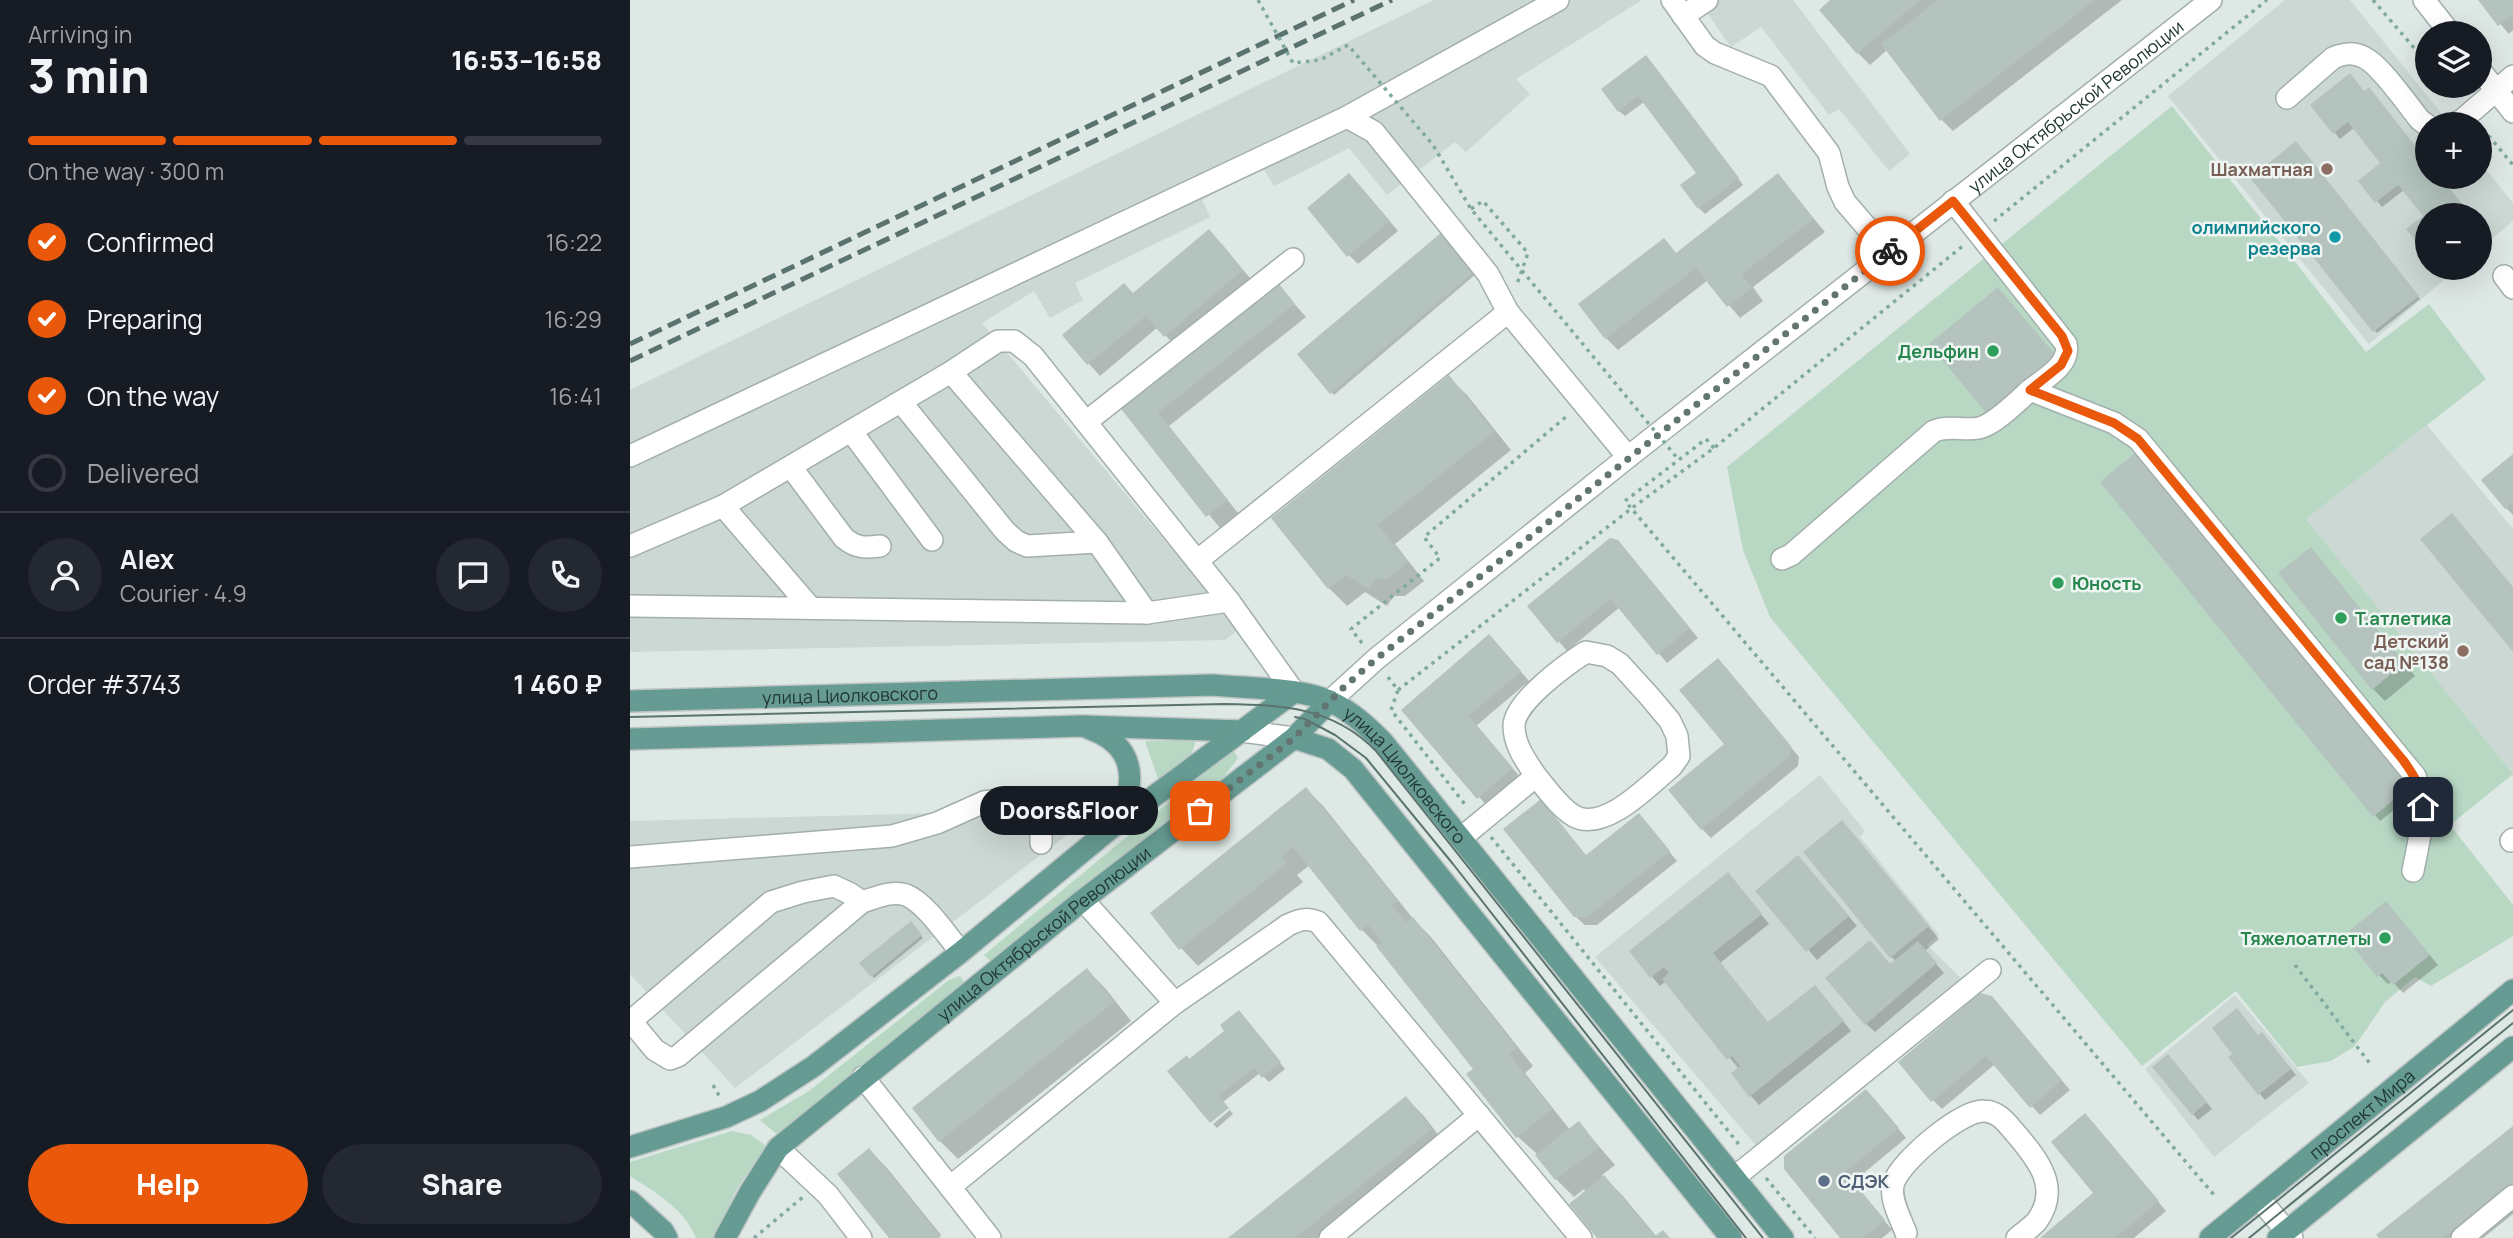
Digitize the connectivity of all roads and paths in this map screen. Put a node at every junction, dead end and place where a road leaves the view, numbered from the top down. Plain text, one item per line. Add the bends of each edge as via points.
1 (1258, 0) edge
2 (1558, 0) edge
3 (1707, 0) edge
4 (2211, 0) edge
5 (2267, 0) edge
6 (2373, 0) edge
7 (2424, 0) edge
8 (1677, 8) edge
9 (2441, 21) edge
10 (2415, 49) edge
11 (2513, 76) edge
12 (2492, 86) edge
13 (2496, 91) junction
14 (2287, 98) dead end
15 (2513, 111) edge
16 (2415, 112) edge
17 (2469, 112) edge
18 (1347, 117) junction
19 (2492, 140) edge
20 (2513, 165) edge
21 (1953, 201) junction
22 (1471, 209) junction
23 (1979, 233) junction
24 (1888, 253) junction
25 (1293, 259) dead end
26 (1515, 288) dead end
27 (1508, 312) junction
28 (951, 372) junction
29 (2030, 390) junction
30 (901, 402) junction
31 (1583, 402) junction
32 (1086, 422) junction
33 (851, 431) junction
34 (1714, 448) junction
35 (630, 456) edge
36 (1628, 457) junction
37 (1678, 458) junction
38 (791, 467) junction
39 (723, 506) junction
40 (1632, 508) junction
41 (932, 540) dead end
42 (1097, 542) junction
43 (630, 546) edge
44 (880, 547) dead end
45 (1782, 559) dead end
46 (1197, 561) junction
47 (1228, 601) junction
48 (630, 606) edge
49 (810, 607) junction
50 (1147, 613) junction
51 (1376, 659) junction
52 (1398, 690) junction
53 (1294, 692) junction
54 (630, 701) edge
55 (1330, 701) junction
56 (1082, 726) junction
57 (1242, 731) junction
58 (1294, 738) junction
59 (630, 739) edge
60 (1536, 776) junction
61 (1479, 822) junction
62 (1110, 829) junction
63 (1461, 838) junction
64 (1041, 843) dead end
65 (630, 857) edge
66 (2413, 871) dead end
67 (1083, 900) junction
68 (862, 902) junction
69 (961, 952) junction
70 (2295, 965) dead end
71 (1990, 970) dead end
72 (985, 979) junction
73 (2513, 990) edge
74 (1175, 1003) junction
75 (630, 1020) edge
76 (2513, 1047) edge
77 (2371, 1065) dead end
78 (863, 1077) junction
79 (713, 1085) dead end
80 (722, 1101) dead end
81 (1479, 1115) junction
82 (630, 1147) edge
83 (778, 1148) junction
84 (1752, 1161) junction
85 (1735, 1177) junction
86 (950, 1187) junction
87 (800, 1188) dead end
88 (2214, 1195) dead end
89 (2513, 1196) edge
90 (2259, 1198) junction
91 (630, 1201) edge
92 (1906, 1236) edge
93 (2285, 1236) edge
94 (667, 1238) edge
95 (725, 1238) edge
96 (754, 1238) edge
97 (861, 1238) edge
98 (990, 1238) edge
99 (1330, 1238) edge
100 (1581, 1238) edge
101 (1731, 1238) edge
102 (1783, 1238) edge
103 (1815, 1238) edge
104 (2017, 1238) edge
105 (2210, 1238) edge
106 (2462, 1238) edge

1 - 22 path, bridge via 1293,63 1320,60 1348,45 1433,145
2 - 18 street
3 - 8 street
4 - 21 street, улица Октябрьской Революции
5 - 23 path
6 - 10 path
7 - 9 street
8 - 24 street via 1705,46 1771,76 1829,153 1845,202
11 - 13 street
12 - 13 street
13 - 15 street
13 - 17 street
14 - 16 street via 2333,58 2351,54 2366,58
18 - 27 street via 1374,132 1488,274
18 - 35 street
19 - 20 path
21 - 23 street
21 - 24 street, улица Октябрьской Революции
22 - 26 path via 1483,201 1528,253
22 - 37 path, bridge
23 - 29 street via 2066,344 2068,351 2061,365
23 - 34 path
24 - 36 street, улица Октябрьской Революции
25 - 32 street
27 - 31 street
27 - 46 street
28 - 30 street
28 - 32 street via 998,341 1014,341 1033,356
28 - 42 street
29 - 45 street via 1979,428 1934,431
29 - 66 street via 2114,423 2138,439 2403,760 2422,794
30 - 33 street
30 - 42 street via 1016,541 1027,546
31 - 36 street
31 - 51 path via 1424,537 1440,558 1351,629
32 - 46 street
33 - 38 street
33 - 41 street
34 - 37 path via 1706,439
34 - 40 path
36 - 51 street, улица Октябрьской Революции
37 - 40 path via 1625,501
38 - 39 street
38 - 44 street via 844,538 862,548
39 - 43 street
39 - 49 street
40 - 52 path
40 - 88 path
42 - 50 street
46 - 47 street
47 - 50 street
47 - 53 street
48 - 49 street
49 - 50 street
51 - 52 path
51 - 55 street, улица Октябрьской Революции
52 - 61 path via 1391,710
53 - 54 main road, улица Циолковского via 1212,685
53 - 55 main road, улица Циолковского
53 - 57 main road, улица Октябрьской Революции
55 - 58 main road, улица Октябрьской Революции
55 - 63 main road, улица Циолковского via 1384,742
56 - 57 main road, улица Циолковского
56 - 59 main road, улица Циолковского
56 - 62 main road via 1120,745 1127,759 1127,796
57 - 58 street, улица Циолковского
57 - 62 main road, улица Октябрьской Революции
58 - 67 main road, улица Октябрьской Революции
58 - 101 main road, улица Циолковского via 1328,749 1353,769
60 - 60 street via 1575,816 1609,816 1672,766 1679,756 1677,737 1670,721 1620,664 1586,652 1521,706 1513,723 1522,754
60 - 61 street
61 - 63 street
61 - 84 path
62 - 69 main road, улица Октябрьской Революции
63 - 85 main road, улица Циолковского
64 - 65 street via 1041,817 1031,802 1012,798 984,802 937,823 892,835
67 - 72 main road, улица Октябрьской Революции
67 - 74 street
68 - 69 street via 886,894 905,895 925,909
68 - 75 street via 834,886 771,902
68 - 75 street via 678,1056 662,1055
69 - 72 main road
69 - 82 main road, улица Октябрьской Революции via 814,1066 760,1101 726,1117
70 - 77 path
71 - 84 street
72 - 78 main road, улица Октябрьской Революции
73 - 90 main road, проспект Мира
74 - 81 street via 1288,925 1312,919
74 - 86 street
76 - 93 main road
78 - 83 main road, улица Октябрьской Революции
78 - 86 street
79 - 80 path
81 - 99 street
81 - 100 street
83 - 95 main road, улица Октябрьской Революции
83 - 97 street via 828,1195
84 - 85 street
84 - 103 path
85 - 102 main road, улица Циолковского
86 - 98 street
87 - 96 path via 806,1195
89 - 106 street
90 - 93 street
90 - 105 main road, проспект Мира
91 - 94 main road
92 - 104 street via 1893,1183 1903,1166 1956,1120 1983,1111 2003,1119 2035,1156 2047,1181 2037,1221

